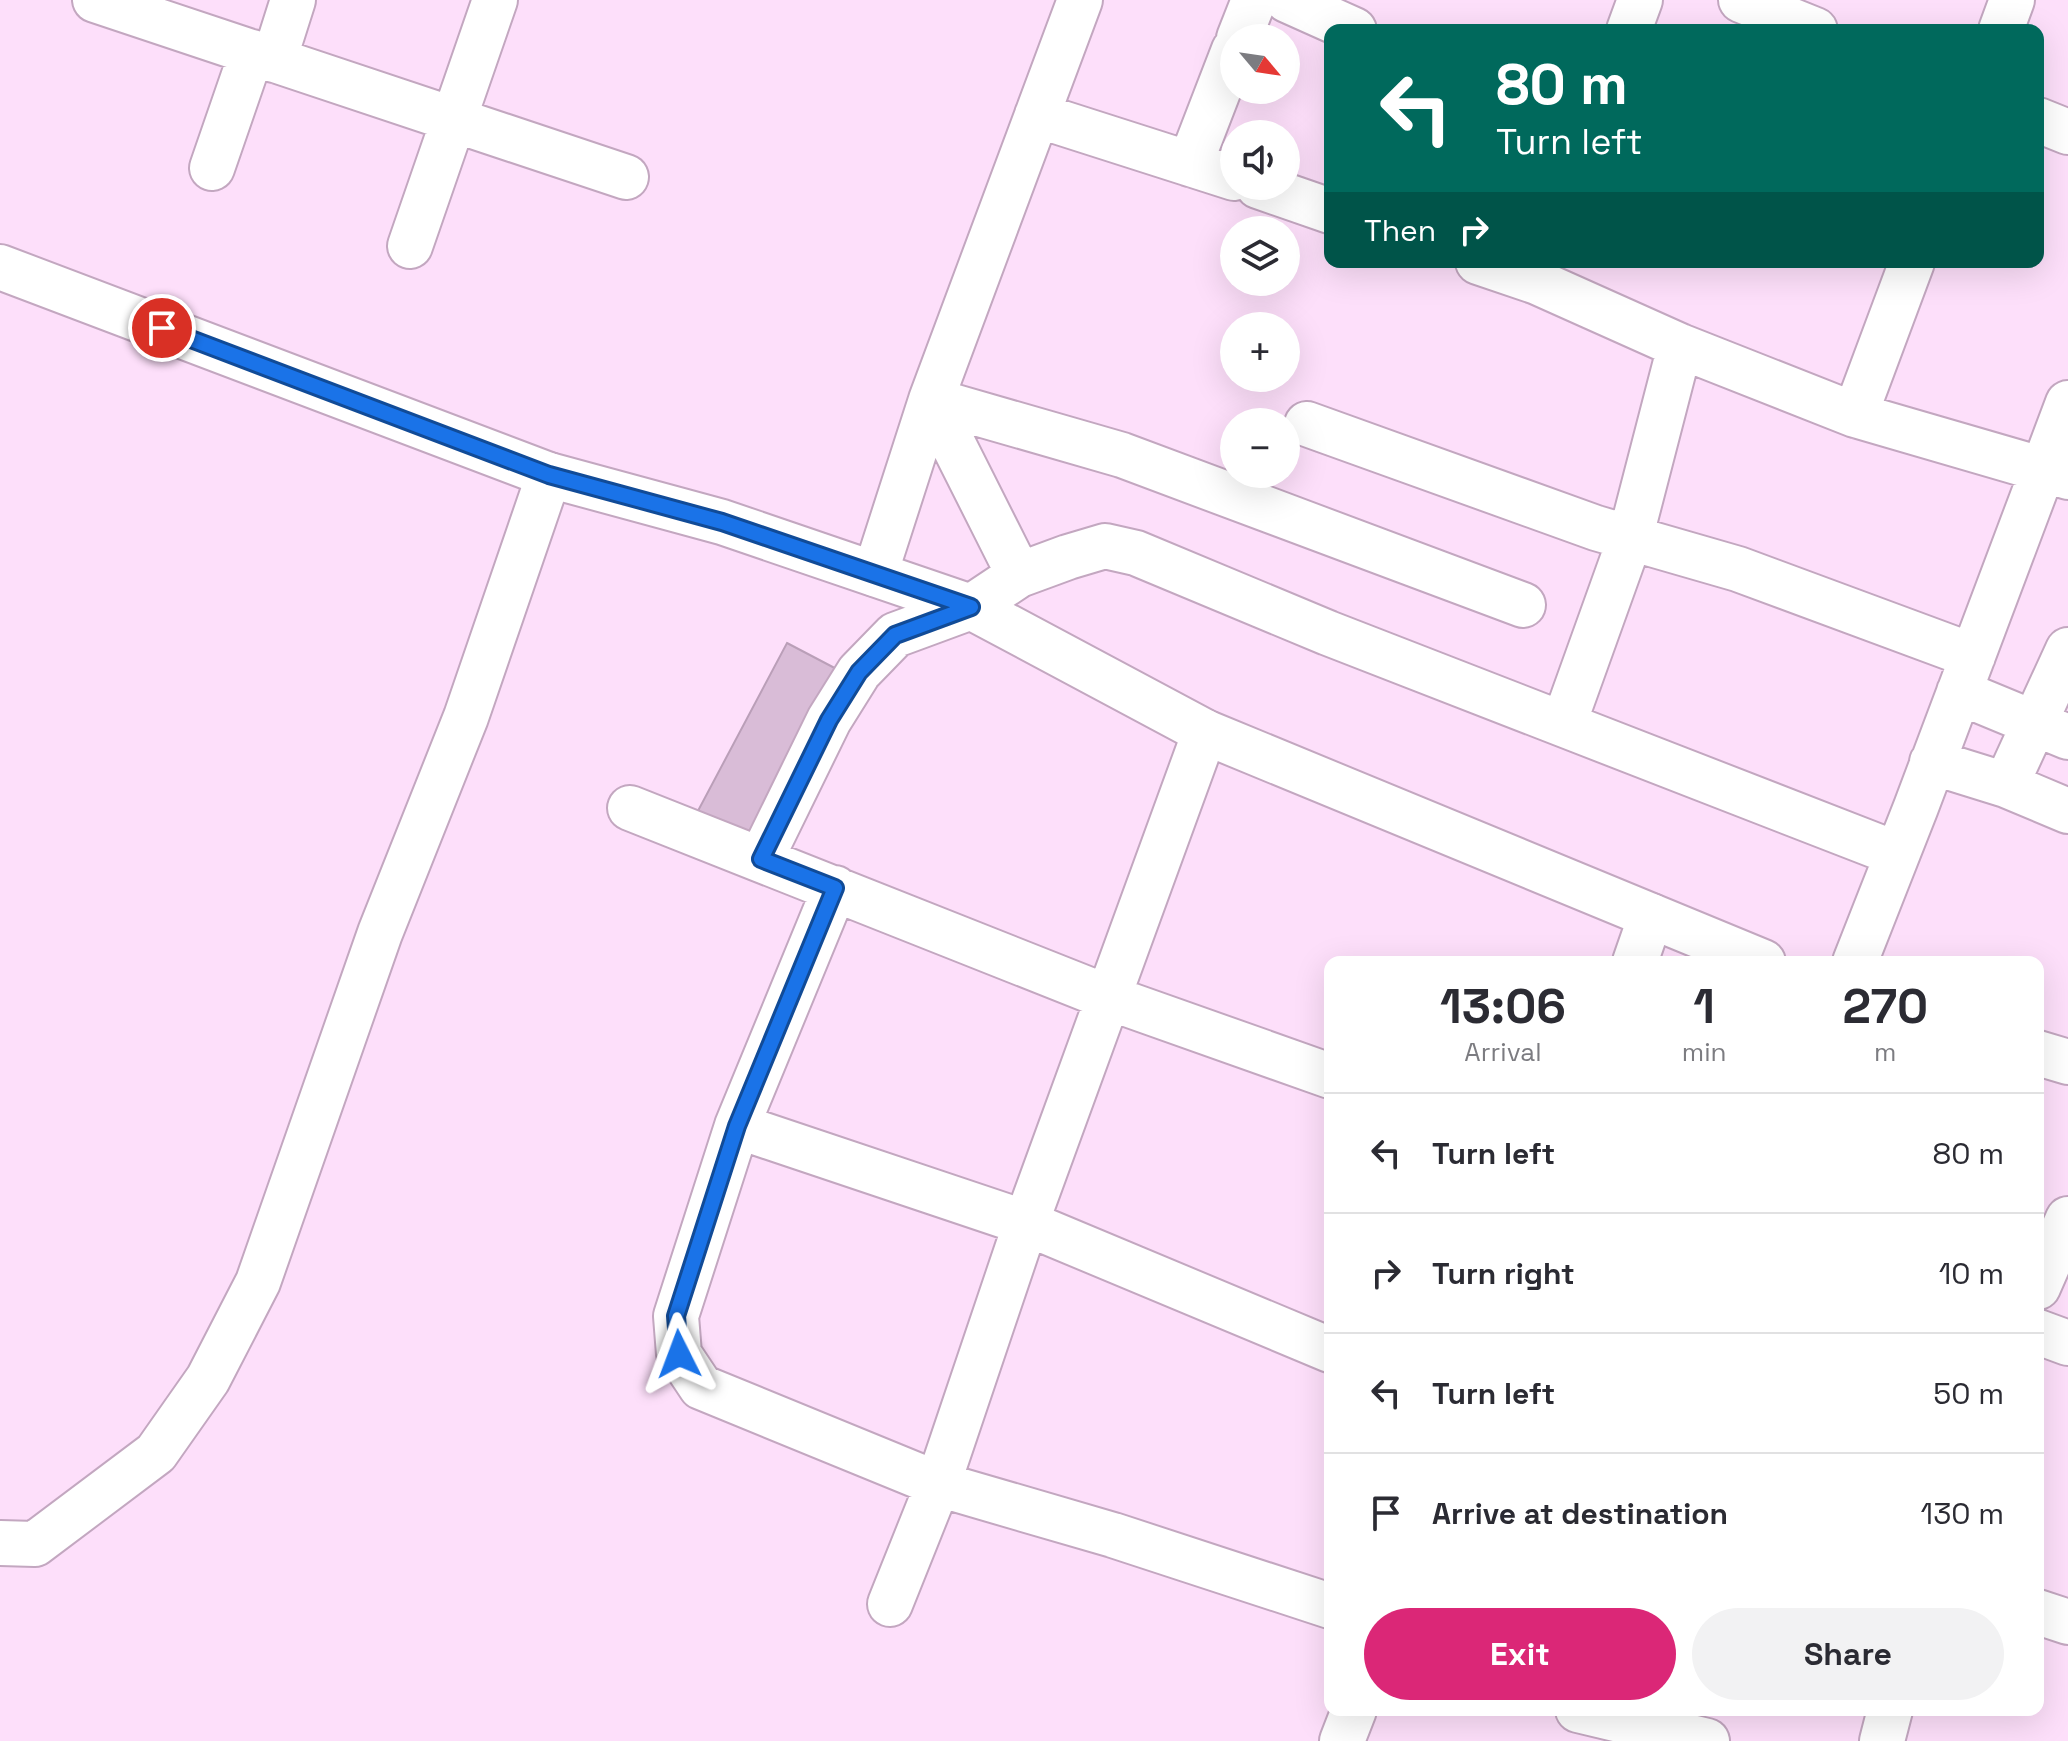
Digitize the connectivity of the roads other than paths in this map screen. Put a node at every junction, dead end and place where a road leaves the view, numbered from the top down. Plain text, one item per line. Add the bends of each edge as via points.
1 (95, 0) edge
2 (293, 0) edge
3 (495, 0) edge
4 (1080, 0) edge
5 (1254, 0) edge
6 (1287, 0) edge
7 (1640, 0) edge
8 (1741, 0) edge
9 (2012, 0) edge
10 (1245, 24) edge
11 (1341, 24) edge
12 (1631, 24) edge
13 (1800, 24) edge
14 (2003, 24) edge
15 (263, 56) junction
16 (1220, 86) edge
17 (1037, 115) junction
18 (454, 120) junction
19 (2044, 122) edge
20 (2068, 132) edge
21 (1190, 164) junction
22 (212, 168) dead end
23 (1220, 174) edge
24 (626, 177) dead end
25 (1298, 200) edge
26 (1324, 209) edge
27 (410, 246) dead end
28 (0, 267) edge
29 (1516, 268) edge
30 (1910, 268) edge
31 (1541, 272) edge
32 (1680, 346) junction
33 (931, 400) junction
34 (2068, 403) edge
35 (1855, 415) junction
36 (1307, 424) dead end
37 (2056, 473) edge
38 (549, 475) junction
39 (1630, 539) junction
40 (875, 574) junction
41 (1019, 575) junction
42 (1523, 605) dead end
43 (971, 607) junction
44 (2068, 651) edge
45 (1966, 674) junction
46 (1564, 723) junction
47 (2051, 730) edge
48 (1205, 732) junction
49 (1932, 762) junction
50 (2006, 785) junction
51 (630, 808) dead end
52 (2068, 811) edge
53 (1897, 854) junction
54 (761, 859) junction
55 (835, 888) junction
56 (1651, 916) junction
57 (1637, 956) edge
58 (1748, 956) edge
59 (1857, 956) edge
60 (1107, 997) junction
61 (2044, 1055) edge
62 (2068, 1062) edge
63 (1324, 1074) edge
64 (737, 1126) junction
65 (2068, 1219) edge
66 (1026, 1223) junction
67 (2044, 1273) edge
68 (2044, 1334) edge
69 (2068, 1343) edge
70 (1324, 1347) edge
71 (938, 1484) junction
72 (0, 1543) edge
73 (890, 1604) dead end
74 (1324, 1604) edge
75 (2044, 1614) edge
76 (2068, 1622) edge
77 (1352, 1716) edge
78 (1603, 1716) edge
79 (1888, 1716) edge
80 (1342, 1741) edge
81 (1707, 1741) edge
82 (1882, 1741) edge

1 - 15 street
2 - 15 street
3 - 18 street
4 - 17 street
5 - 10 street
6 - 11 street
7 - 12 street
8 - 13 street
9 - 14 street
15 - 18 street
15 - 22 street
16 - 21 street
17 - 21 street
17 - 33 street
18 - 24 street
18 - 27 street
19 - 20 street
21 - 23 street
25 - 26 street
28 - 38 street
29 - 31 street
30 - 35 street
31 - 32 street
32 - 35 street
32 - 39 street
33 - 40 street
33 - 41 street
33 - 42 street via 1122,455
34 - 37 street
35 - 37 street
36 - 39 street
37 - 45 street
38 - 40 street via 722,522
38 - 72 street via 466,717 380,933 258,1282 215,1366 156,1453 35,1544
39 - 45 street via 1738,569
39 - 46 street
40 - 43 street
41 - 43 street
41 - 46 street via 1105,546 1136,553
43 - 48 street
43 - 54 street via 895,635 859,672 829,720
44 - 47 street
45 - 47 street
45 - 49 street
46 - 53 street
47 - 50 street
48 - 56 street
48 - 60 street
49 - 50 street
49 - 53 street
50 - 52 street
51 - 54 street
53 - 59 street
54 - 55 street
55 - 60 street
55 - 64 street
56 - 57 street
56 - 58 street
60 - 63 street
60 - 66 street
61 - 62 street
64 - 66 street
64 - 71 street via 676,1316 679,1354 701,1387
65 - 67 street
66 - 70 street
66 - 71 street
68 - 69 street
71 - 73 street
71 - 74 street
75 - 76 street
77 - 80 street
78 - 81 street
79 - 82 street

